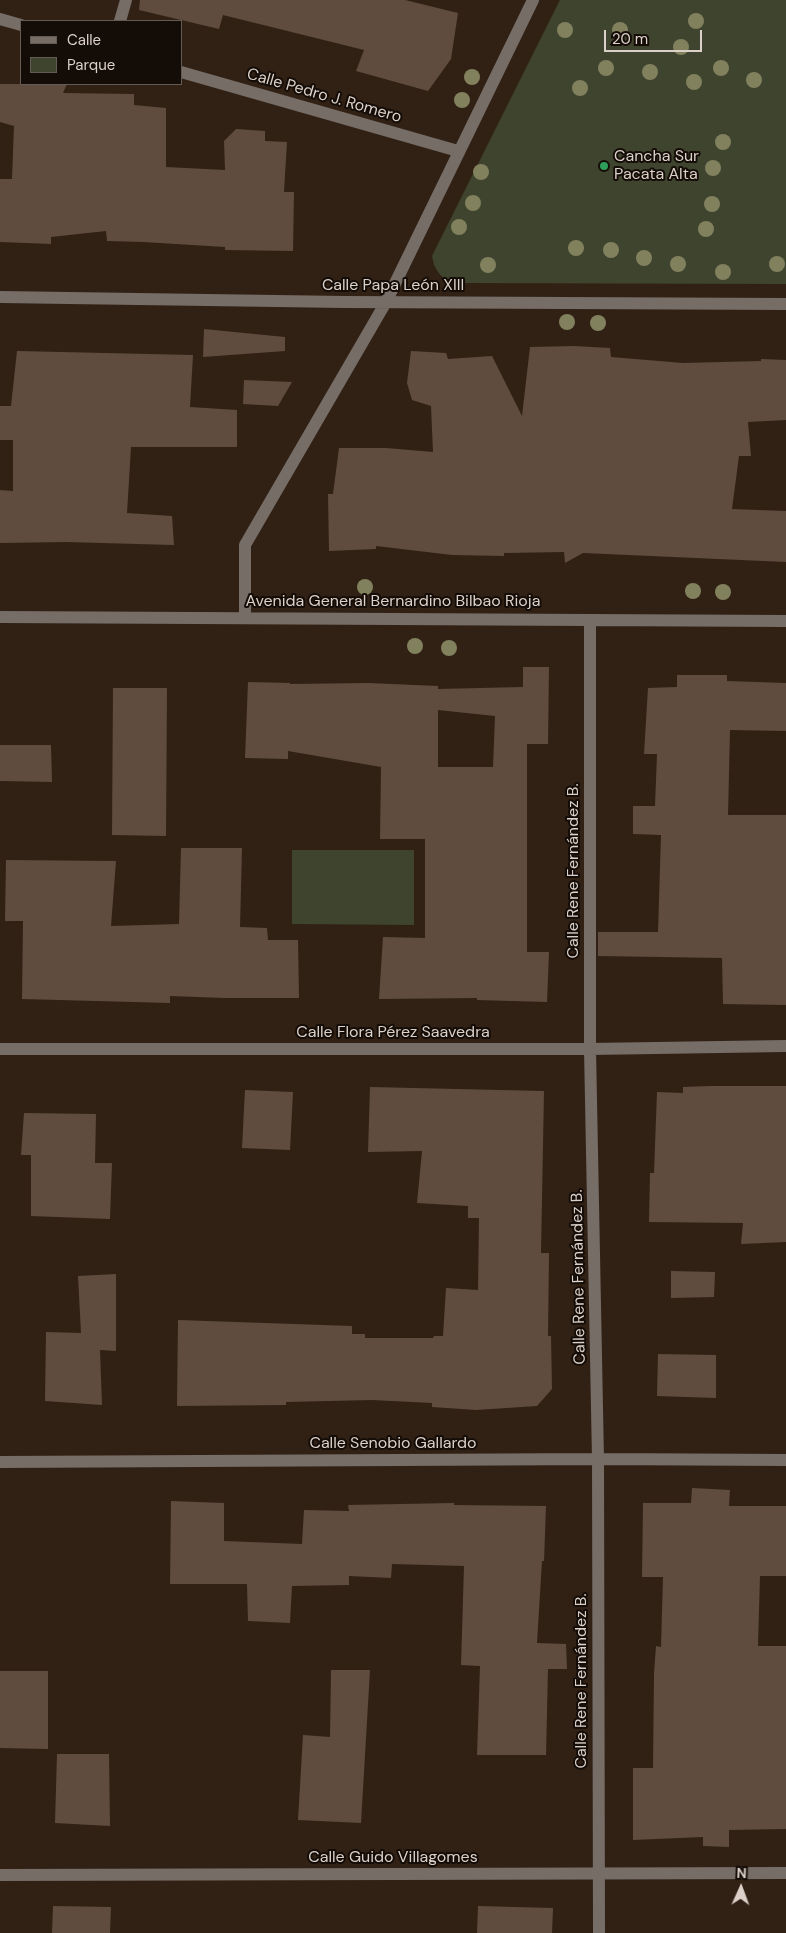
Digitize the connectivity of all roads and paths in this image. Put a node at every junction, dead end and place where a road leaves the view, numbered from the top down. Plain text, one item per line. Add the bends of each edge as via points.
1 (126, 0) edge
2 (533, 0) edge
3 (0, 19) edge
4 (120, 20) edge
5 (20, 26) edge
6 (182, 72) edge
7 (458, 151) junction
8 (0, 297) edge
9 (386, 302) junction
10 (786, 304) edge
11 (0, 617) edge
12 (246, 618) junction
13 (590, 620) junction
14 (786, 621) edge
15 (786, 1046) edge
16 (0, 1049) edge
17 (590, 1050) junction
18 (598, 1459) junction
19 (786, 1460) edge
20 (0, 1462) edge
21 (599, 1873) junction
22 (786, 1873) edge
23 (0, 1875) edge
24 (599, 1933) edge

1 - 4 street
2 - 7 street
3 - 5 street
6 - 7 street, Calle Pedro J. Romero
7 - 9 street
8 - 9 street, Calle Papa León XIII
9 - 10 street, Calle Papa León XIII
9 - 12 street via 245,545
11 - 12 street, Avenida General Bernardino Bilbao Rioja
12 - 13 street, Avenida General Bernardino Bilbao Rioja
13 - 14 street, Avenida General Bernardino Bilbao Rioja
13 - 17 street, Calle Rene Fernández B.
15 - 17 street, Calle Flora Pérez Saavedra
16 - 17 street, Calle Flora Pérez Saavedra
17 - 18 street, Calle Rene Fernández B.
18 - 19 street, Calle Senobio Gallardo
18 - 20 street, Calle Senobio Gallardo
18 - 21 street, Calle Rene Fernández B.
21 - 22 street, Calle Guido Villagomes
21 - 23 street, Calle Guido Villagomes
21 - 24 street, Calle Rene Fernández B.

